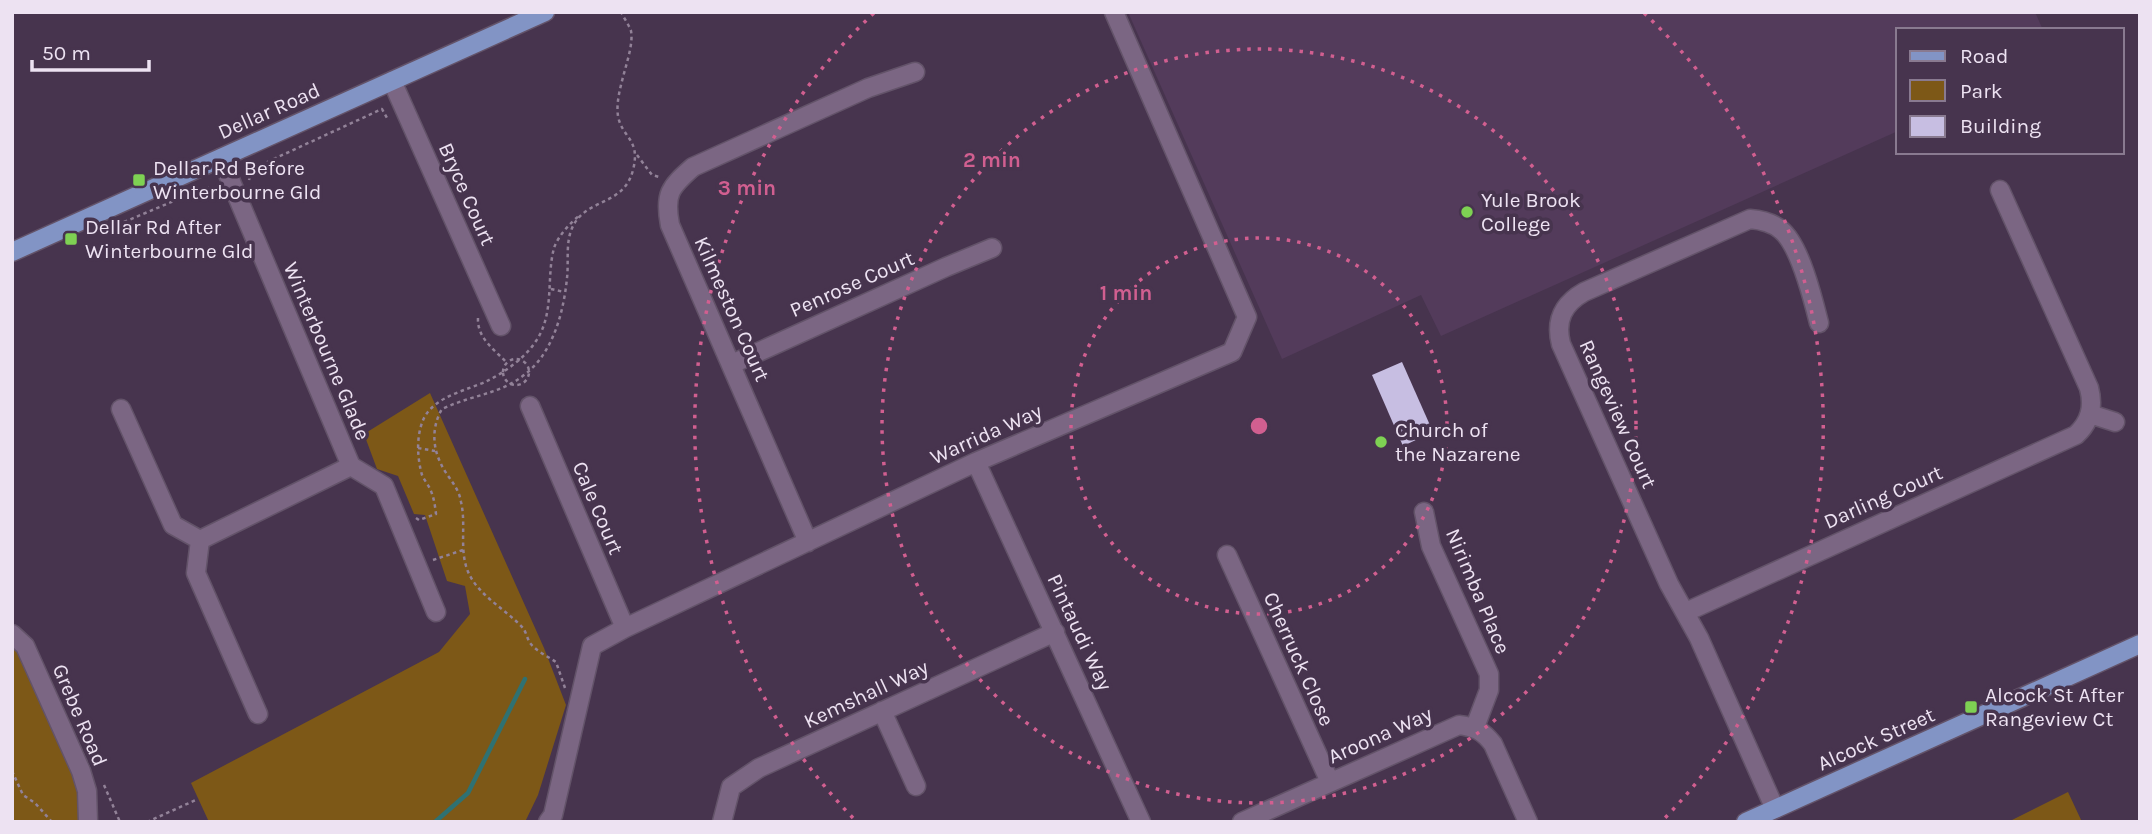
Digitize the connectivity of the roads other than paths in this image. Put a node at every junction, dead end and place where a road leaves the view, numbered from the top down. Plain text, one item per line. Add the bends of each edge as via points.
1 (545, 12) edge
2 (1114, 12) edge
3 (915, 72) dead end
4 (392, 81) junction
5 (220, 158) junction
6 (2000, 190) dead end
7 (992, 248) dead end
8 (12, 252) edge
9 (1819, 323) dead end
10 (501, 326) dead end
11 (732, 364) junction
12 (530, 406) dead end
13 (121, 409) dead end
14 (2090, 414) junction
15 (2115, 422) dead end
16 (976, 462) junction
17 (351, 466) junction
18 (1424, 512) dead end
19 (201, 540) junction
20 (808, 542) junction
21 (1227, 555) dead end
22 (436, 612) dead end
23 (1686, 612) junction
24 (625, 628) junction
25 (1055, 632) junction
26 (12, 634) edge
27 (2140, 644) edge
28 (882, 711) junction
29 (258, 714) dead end
30 (1475, 727) junction
31 (1330, 782) junction
32 (916, 786) dead end
33 (1775, 808) junction
34 (88, 822) edge
35 (548, 822) edge
36 (722, 822) edge
37 (1141, 822) edge
38 (1242, 822) edge
39 (1528, 822) edge
40 (1746, 822) edge

1 - 4 main road, Dellar Road
2 - 16 street, Warrida Way via 1247,317 1232,352
3 - 11 street, Kilmeston Court via 868,88 693,167 674,183 668,200 670,225
4 - 5 main road, Dellar Road
4 - 10 street, Bryce Court
5 - 8 main road, Dellar Road
5 - 17 street, Winterbourne Glade
6 - 14 street via 2089,388
7 - 11 street, Penrose Court
9 - 23 street, Rangeview Court via 1808,282 1788,237 1770,223 1750,219 1584,292 1562,313 1558,328 1561,344 1669,584
11 - 20 street, Kilmeston Court
12 - 24 street, Cale Court
13 - 19 street via 173,525
14 - 15 street
14 - 23 street, Darling Court via 2077,435
16 - 20 street, Warrida Way
16 - 25 street, Pintaudi Way
17 - 19 street, Winterbourne Glade
17 - 22 street via 384,486
18 - 30 street, Nirimba Place via 1431,546 1489,674 1489,690
19 - 29 street via 196,573
20 - 24 street, Warrida Way
21 - 31 street, Cherruck Close
23 - 33 street, Rangeview Court
24 - 35 street, Warrida Way via 592,646
25 - 28 street, Kemshall Way
25 - 37 street, Pintaudi Way
26 - 34 street, Grebe Road via 25,646 81,771
27 - 33 main road, Alcock Street
28 - 32 street
28 - 36 street, Kemshall Way via 759,768 731,787
30 - 31 street, Aroona Way via 1459,725
30 - 39 street via 1493,744
31 - 38 street, Aroona Way
33 - 40 main road, Alcock Street

